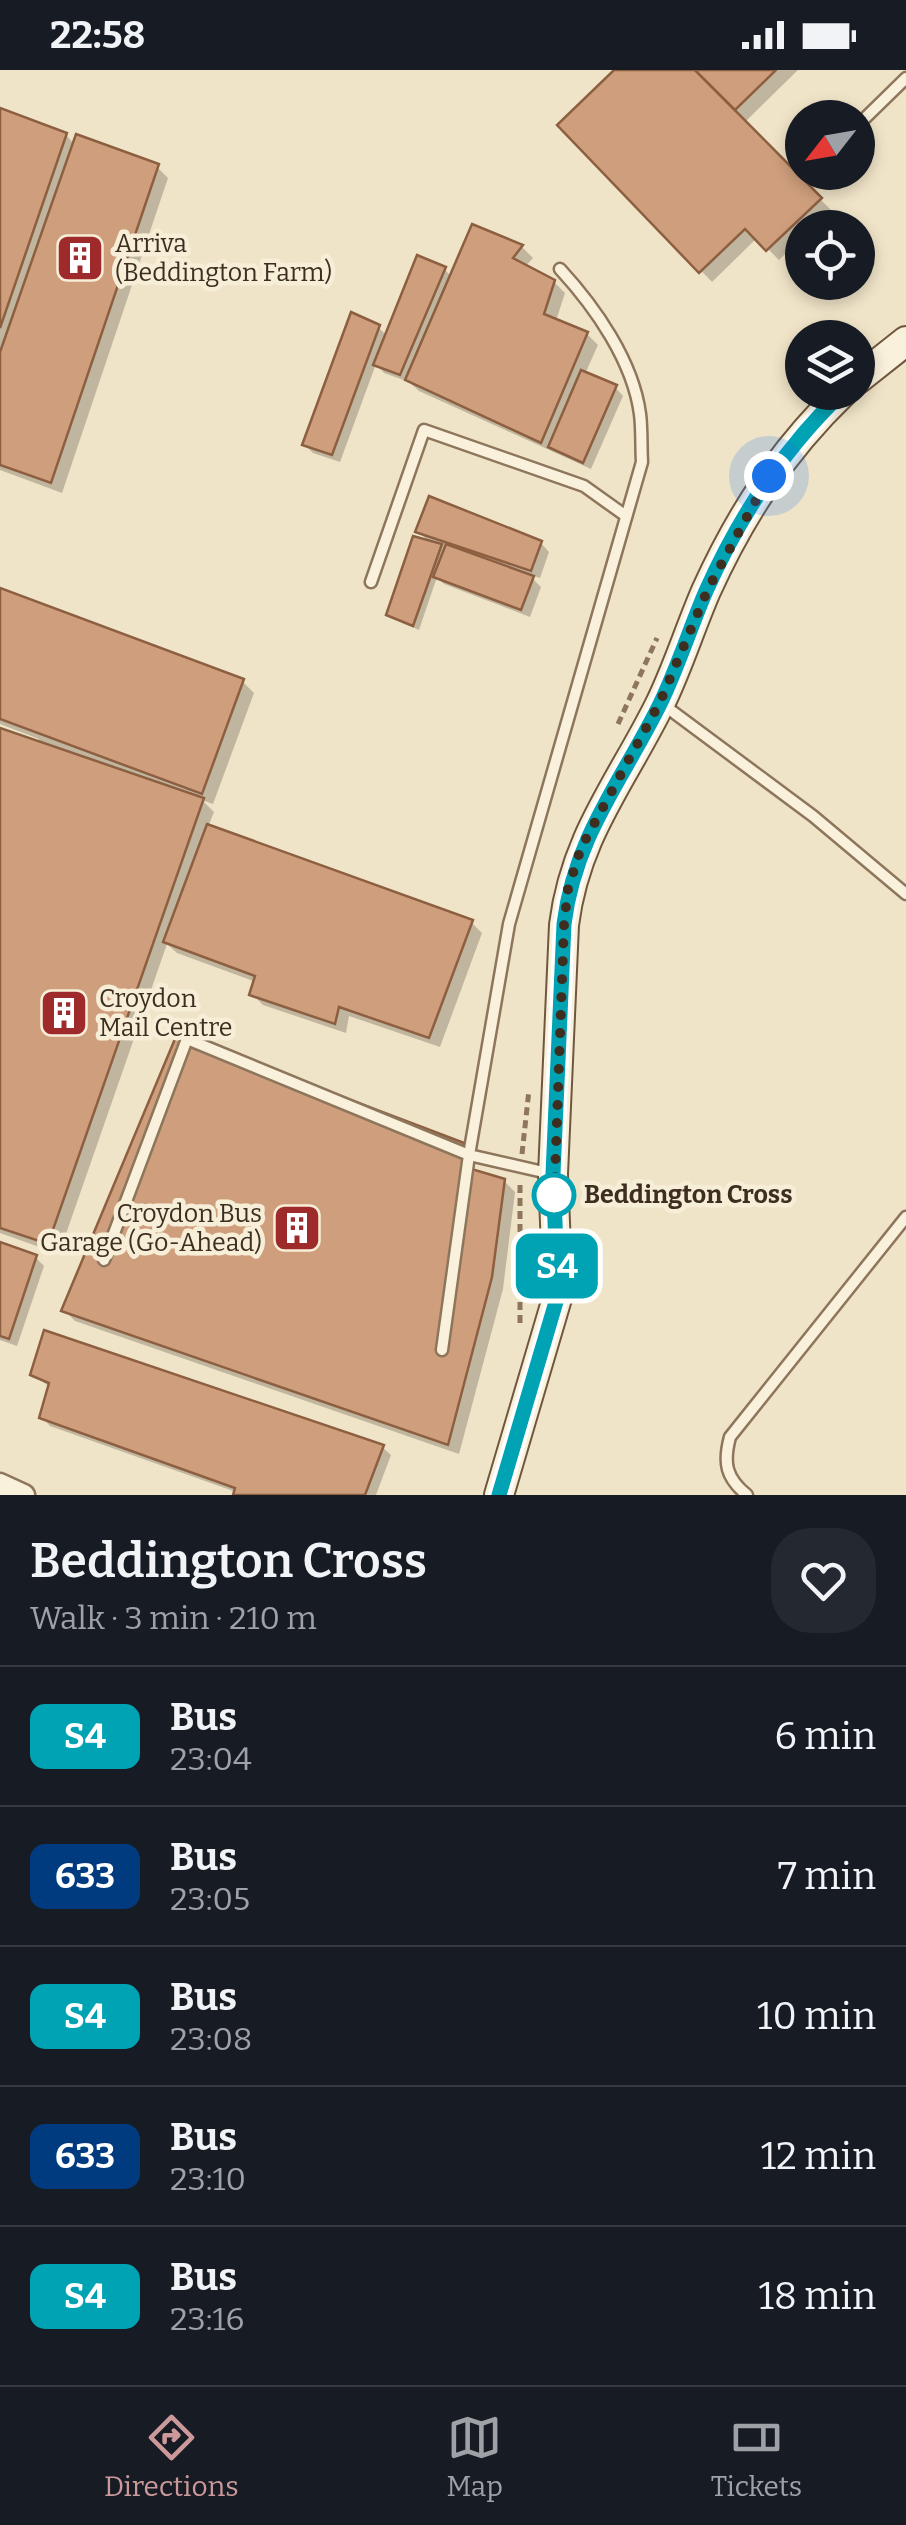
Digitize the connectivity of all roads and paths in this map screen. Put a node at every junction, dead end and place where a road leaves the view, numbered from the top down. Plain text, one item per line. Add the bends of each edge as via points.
1 (906, 78) edge
2 (875, 108) edge
3 (560, 268) dead end
4 (906, 341) edge
5 (875, 366) edge
6 (825, 410) edge
7 (626, 516) junction
8 (371, 582) dead end
9 (660, 702) junction
10 (906, 894) edge
11 (469, 1155) junction
12 (553, 1174) junction
13 (906, 1217) edge
14 (104, 1260) dead end
15 (442, 1350) dead end
16 (0, 1484) edge
17 (24, 1495) edge
18 (499, 1495) edge
19 (747, 1495) edge

1 - 2 lane
3 - 7 lane via 588,300 625,366 640,410 642,462
4 - 5 main road
6 - 9 main road via 744,516
7 - 8 lane via 584,486 424,430
7 - 11 lane via 509,924
9 - 10 lane
9 - 12 main road via 581,848 568,889
11 - 12 lane
11 - 14 lane via 187,1039
11 - 15 lane
12 - 18 main road via 558,1295
13 - 19 lane via 730,1438 724,1460 733,1484
16 - 17 street

